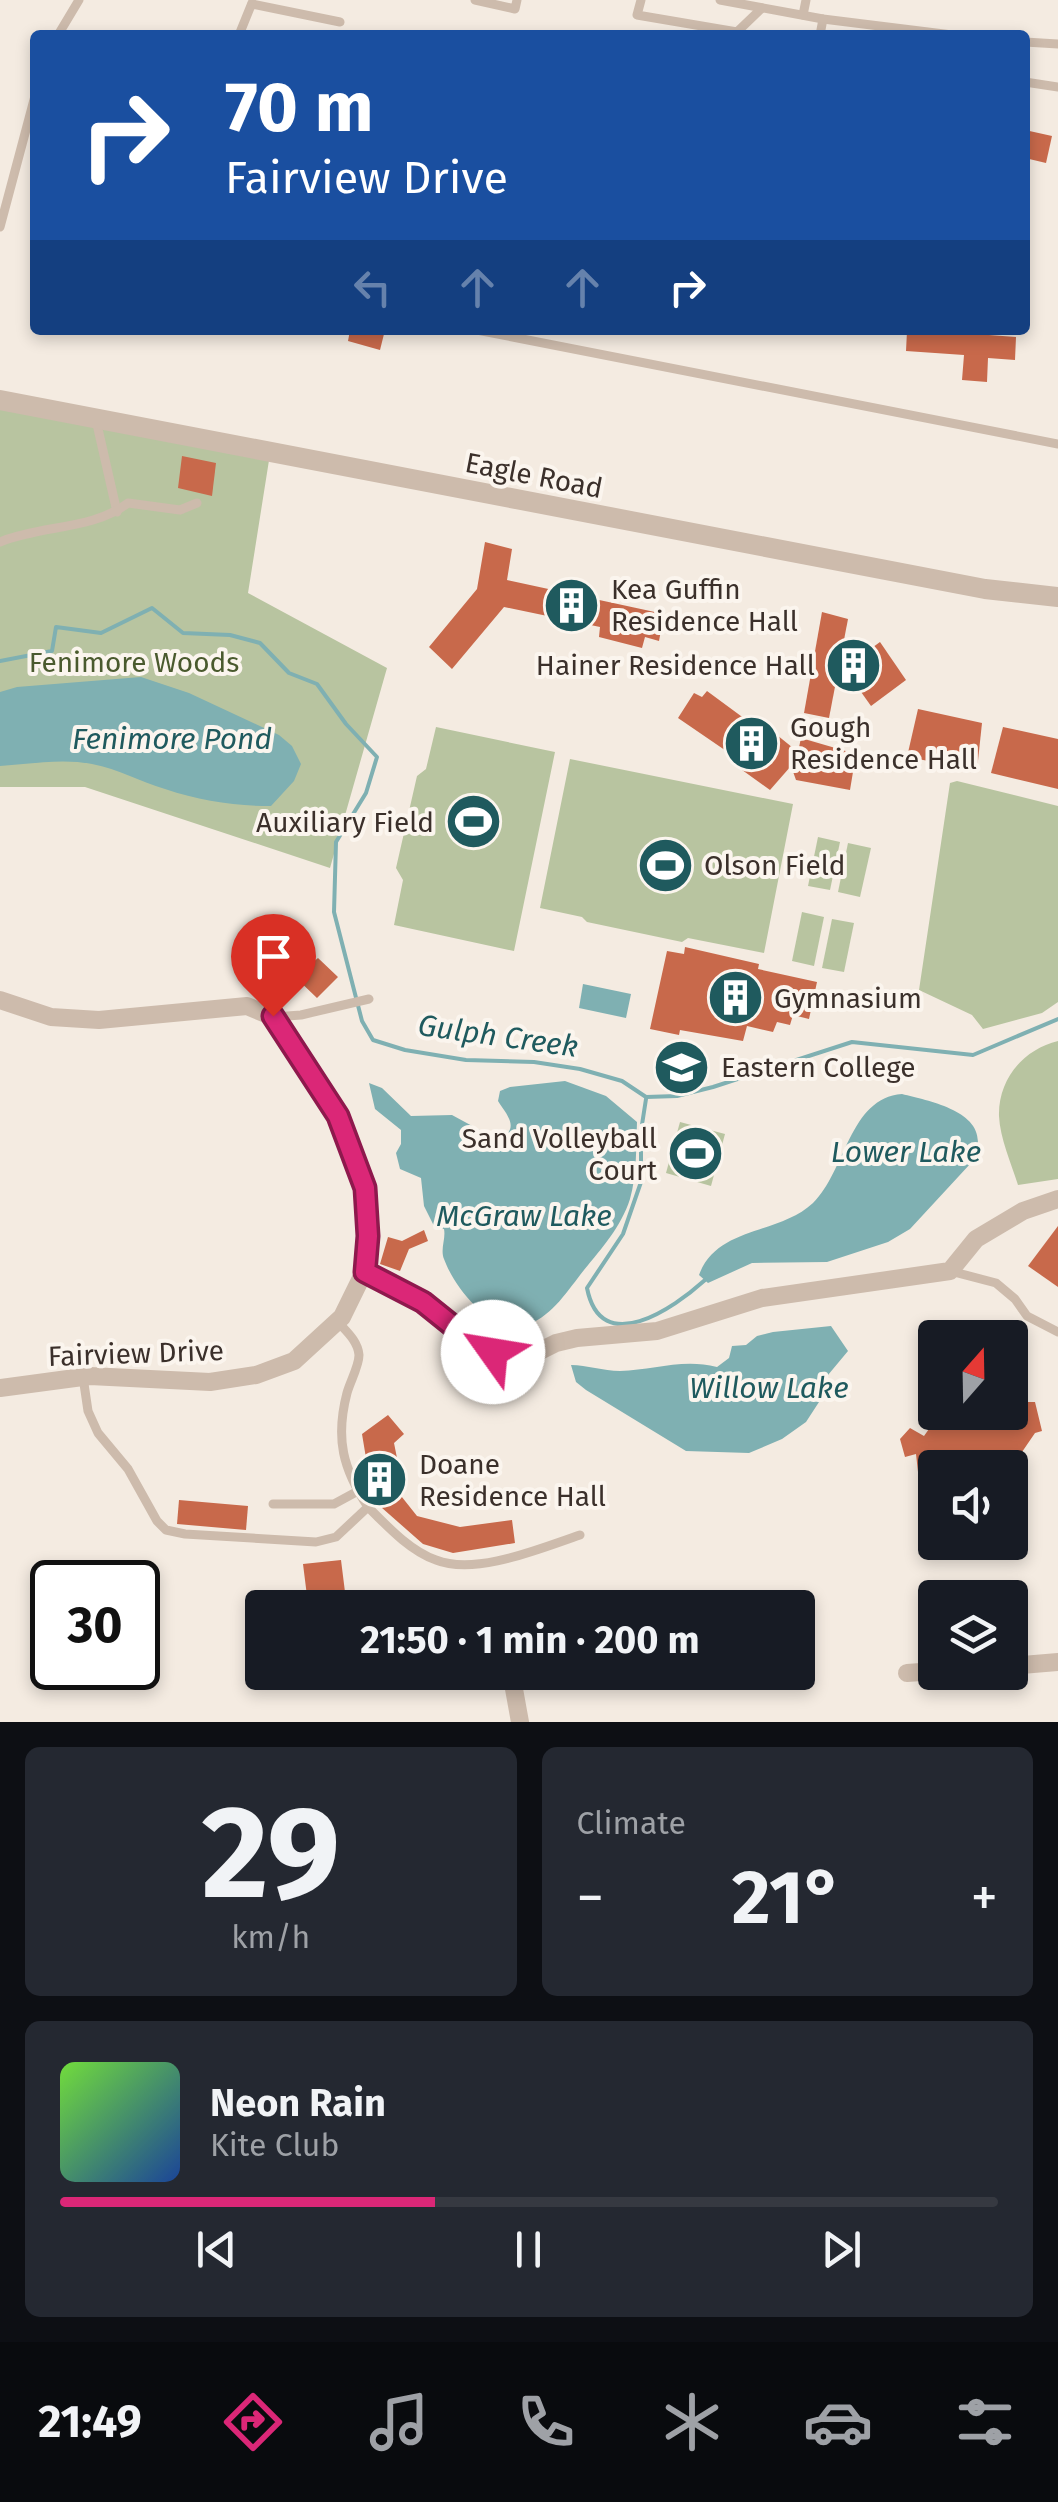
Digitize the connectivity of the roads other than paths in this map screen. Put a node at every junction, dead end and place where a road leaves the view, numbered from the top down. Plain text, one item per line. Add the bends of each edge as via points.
1 (79, 0) edge
2 (475, 0) edge
3 (517, 0) edge
4 (641, 0) edge
5 (720, 0) edge
6 (806, 0) edge
7 (252, 2) edge
8 (762, 8) junction
9 (803, 15) junction
10 (823, 19) junction
11 (340, 22) dead end
12 (61, 30) edge
13 (242, 30) edge
14 (725, 30) edge
15 (739, 30) edge
16 (821, 30) edge
17 (912, 30) edge
18 (1030, 42) edge
19 (1058, 44) edge
20 (1030, 83) edge
21 (1058, 87) edge
22 (30, 115) edge
23 (0, 227) edge
24 (502, 335) edge
25 (0, 400) edge
26 (96, 420) junction
27 (1058, 444) edge
28 (197, 504) dead end
29 (117, 512) junction
30 (0, 542) edge
31 (1058, 597) edge
32 (369, 999) dead end
33 (0, 1000) edge
34 (273, 1016) junction
35 (1058, 1199) edge
36 (950, 1271) junction
37 (365, 1272) junction
38 (338, 1322) junction
39 (1058, 1332) edge
40 (83, 1377) junction
41 (0, 1388) edge
42 (358, 1492) junction
43 (273, 1504) dead end
44 (368, 1508) junction
45 (580, 1536) dead end
46 (1058, 1662) edge
47 (1028, 1664) edge
48 (918, 1673) edge
49 (907, 1674) dead end
50 (514, 1690) edge
51 (520, 1722) edge

1 - 12 lane
2 - 3 lane via 515,9
4 - 14 lane via 637,15
5 - 8 lane
6 - 9 lane
7 - 11 lane
7 - 13 lane
8 - 9 lane
8 - 15 lane
9 - 10 lane
10 - 16 lane
10 - 17 lane
18 - 19 lane
20 - 21 lane
22 - 23 lane
24 - 27 lane
25 - 26 street, Eagle Road
26 - 29 lane
26 - 31 street, Eagle Road
28 - 29 lane via 180,510 128,502
29 - 30 lane
32 - 34 lane
33 - 34 street via 52,1017 100,1020 247,1006
34 - 37 street, Fairview Drive via 338,1116 365,1188
35 - 36 street via 1024,1210 976,1239
36 - 37 street via 762,1298 641,1335 578,1338 512,1357 474,1343 423,1302
36 - 39 lane via 996,1284 1027,1316
37 - 38 street, Fairview Drive
38 - 40 street, Fairview Drive via 294,1361 256,1375 210,1382
38 - 42 lane via 359,1356 341,1424 347,1473
40 - 41 street, Fairview Drive
40 - 44 lane via 98,1434 166,1530 316,1542 336,1536
42 - 43 lane via 334,1504
42 - 44 lane
44 - 45 lane via 436,1560 469,1566
46 - 47 street
48 - 49 street
50 - 51 street

